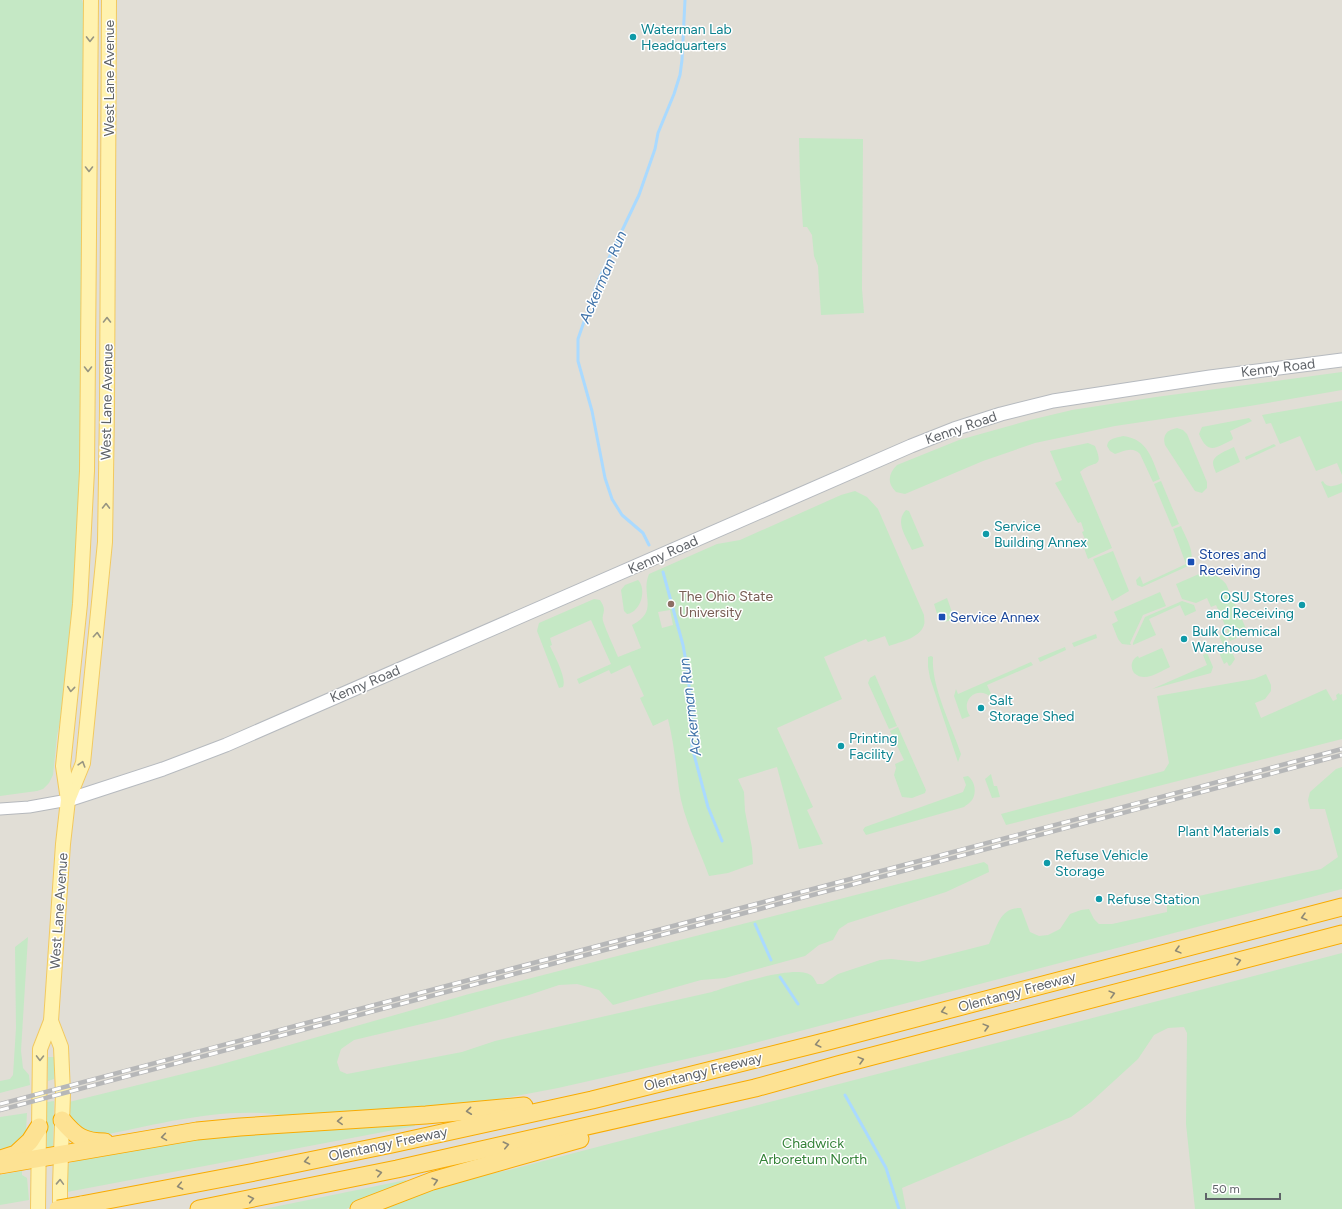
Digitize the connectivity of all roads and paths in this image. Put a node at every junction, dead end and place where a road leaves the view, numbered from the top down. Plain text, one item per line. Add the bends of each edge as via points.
1 (91, 0) edge
2 (109, 0) edge
3 (1342, 360) edge
4 (68, 800) junction
5 (0, 809) edge
6 (1342, 907) edge
7 (1342, 934) edge
8 (51, 1021) junction
9 (755, 1088) junction
10 (592, 1100) junction
11 (62, 1120) junction
12 (39, 1127) junction
13 (132, 1142) junction
14 (61, 1155) junction
15 (39, 1158) junction
16 (0, 1159) edge
17 (0, 1164) edge
18 (38, 1209) edge
19 (59, 1209) edge
20 (199, 1209) edge
21 (359, 1209) edge

1 -> 4 main road, West Lane Avenue via 87,471 80,604 63,766
4 -> 2 main road, West Lane Avenue via 83,763 105,542 108,408
3 - 4 main road, Kenny Road via 1054,401 954,429 226,745
4 - 5 street, Kenny Road
4 - 8 main road, West Lane Avenue
6 -> 10 highway, Olentangy Freeway
9 -> 7 highway, Olentangy Freeway
8 - 11 main road, West Lane Avenue via 61,1047 64,1092
8 -> 12 main road, West Lane Avenue via 40,1049
20 -> 9 highway, Olentangy Freeway via 397,1169
21 -> 9 highway via 432,1181
10 -> 13 highway via 426,1115 240,1127
10 -> 19 highway, Olentangy Freeway, bridge via 286,1166
11 - 13 highway via 80,1138 97,1142
11 - 14 main road, West Lane Avenue
12 - 15 main road, West Lane Avenue
12 - 16 highway via 30,1141 16,1154
13 - 14 highway
14 - 15 highway
19 -> 14 main road, West Lane Avenue
15 - 17 highway
15 - 18 main road, West Lane Avenue

